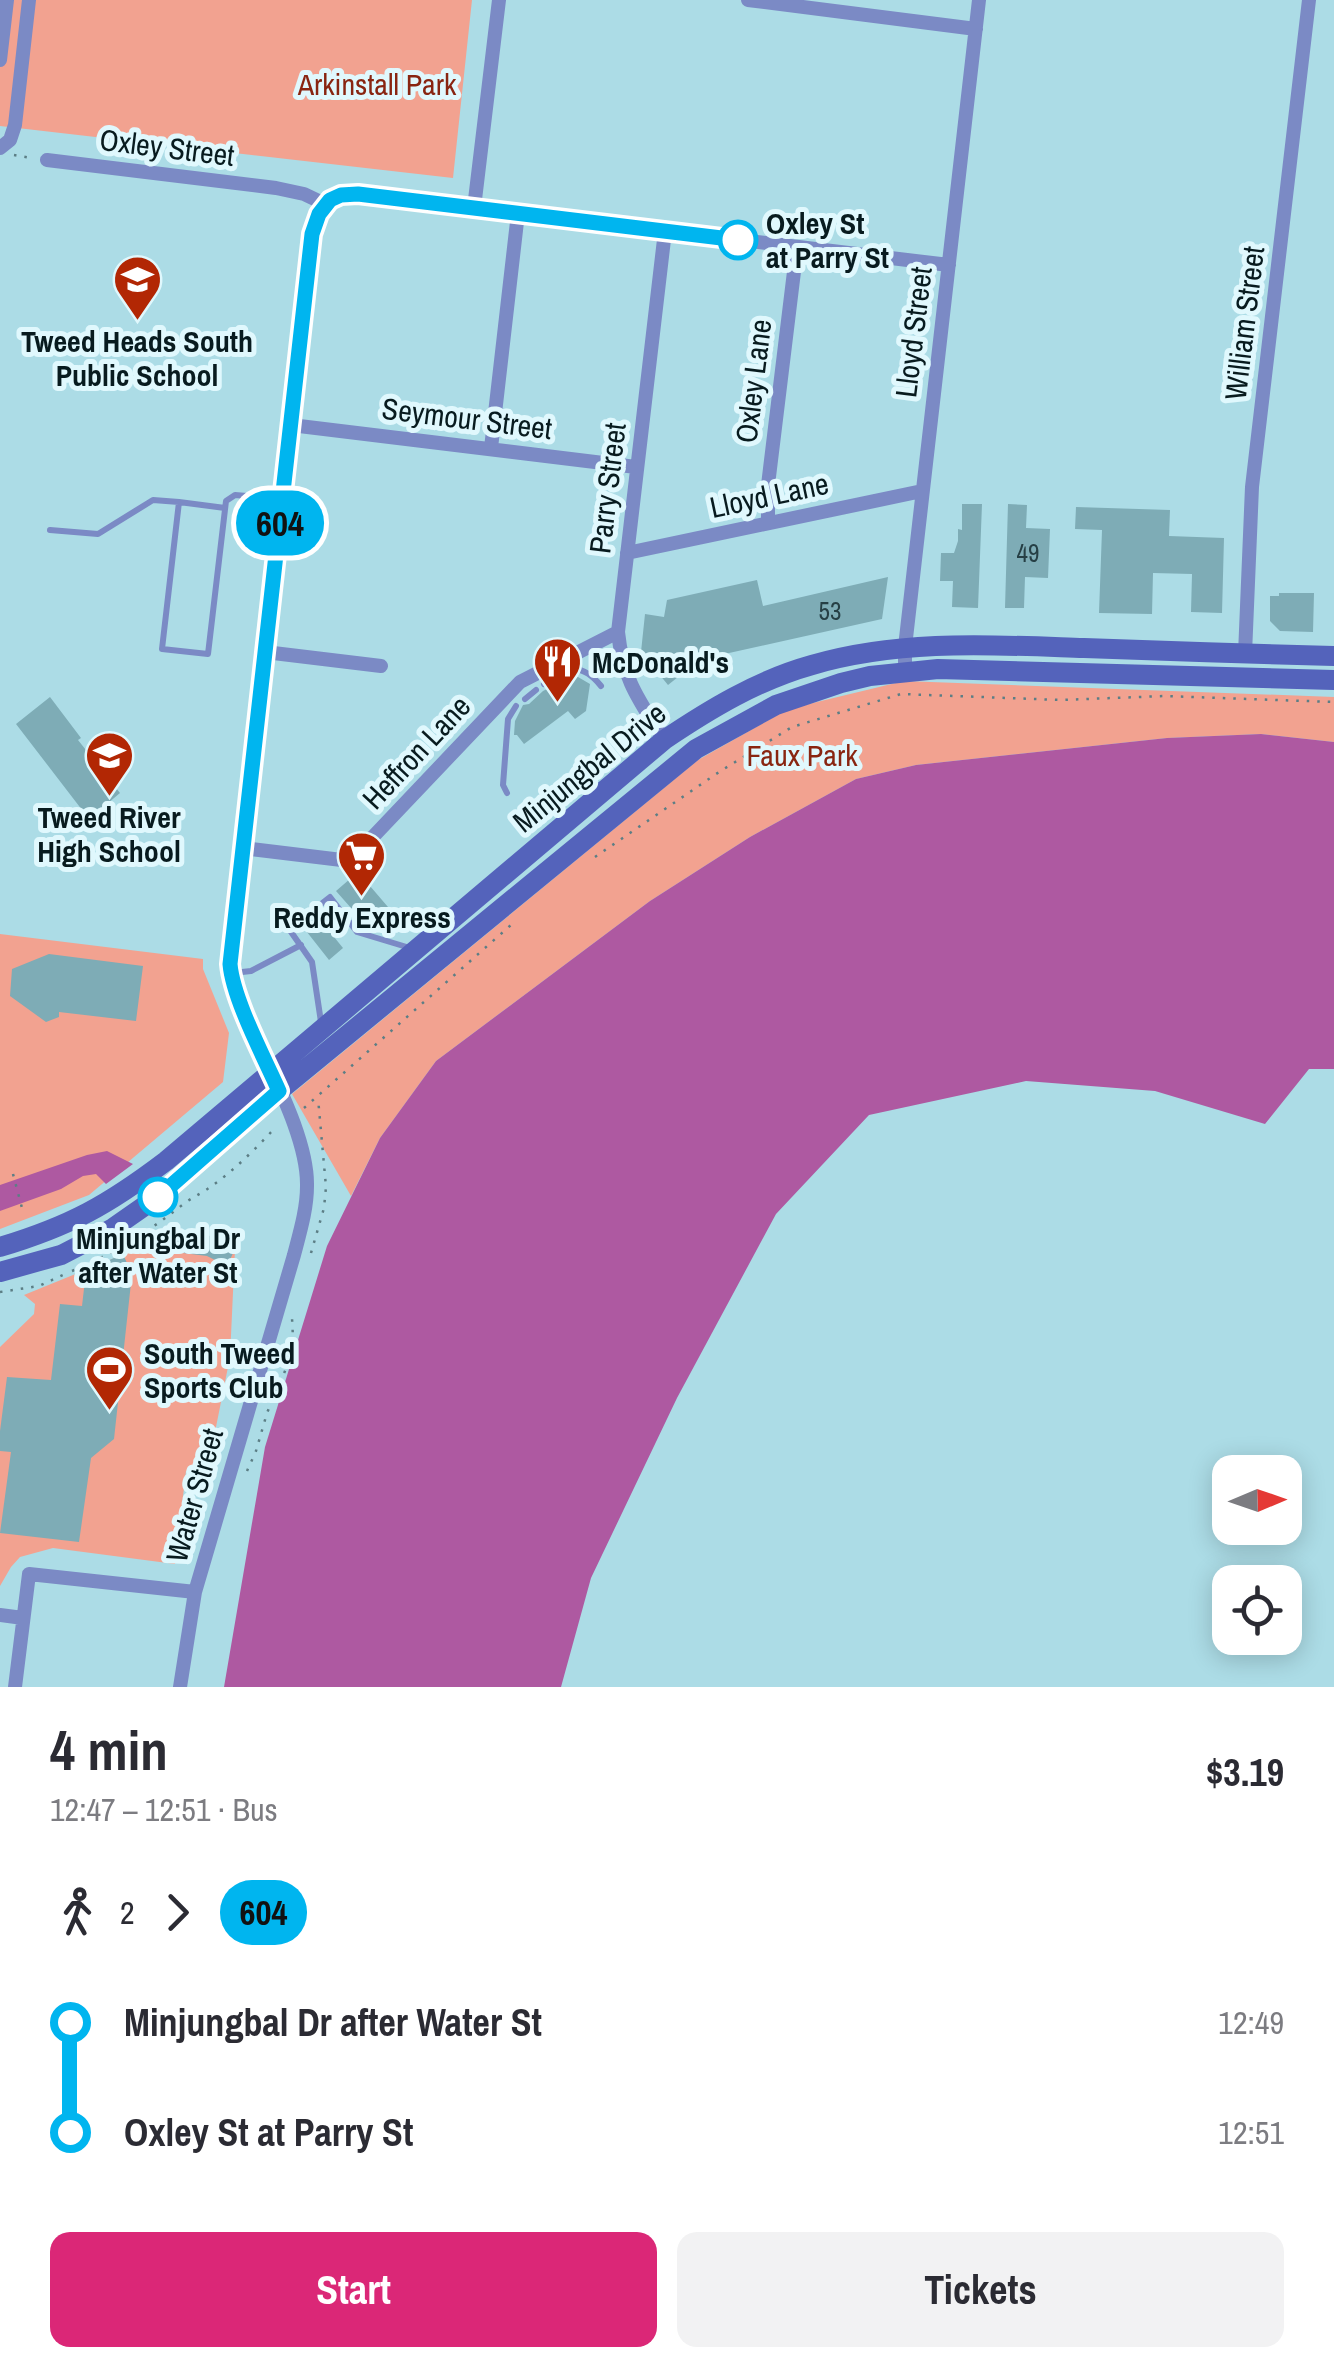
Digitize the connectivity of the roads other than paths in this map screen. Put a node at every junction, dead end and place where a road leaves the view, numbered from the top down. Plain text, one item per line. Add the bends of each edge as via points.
1 (7, 0) edge
2 (29, 0) edge
3 (499, 0) edge
4 (748, 0) edge
5 (979, 0) edge
6 (1310, 0) edge
7 (976, 29) junction
8 (0, 60) edge
9 (0, 151) edge
10 (47, 160) road end
11 (325, 204) junction
12 (474, 208) junction
13 (518, 214) junction
14 (665, 231) junction
15 (797, 247) junction
16 (949, 264) junction
17 (291, 425) junction
18 (490, 448) junction
19 (636, 467) junction
20 (922, 491) junction
21 (282, 499) junction
22 (179, 502) junction
23 (225, 508) junction
24 (768, 522) junction
25 (50, 530) dead end
26 (627, 553) junction
27 (618, 632) junction
28 (905, 647) junction
29 (265, 652) junction
30 (1245, 654) junction
31 (1334, 656) edge
32 (382, 666) dead end
33 (905, 672) junction
34 (1334, 680) edge
35 (544, 684) dead end
36 (601, 686) dead end
37 (536, 690) dead end
38 (525, 700) dead end
39 (516, 706) dead end
40 (664, 740) junction
41 (507, 793) dead end
42 (244, 848) junction
43 (300, 946) junction
44 (416, 950) junction
45 (231, 974) junction
46 (322, 1028) junction
47 (275, 1081) junction
48 (0, 1247) edge
49 (0, 1272) edge
50 (195, 1592) junction
51 (0, 1615) edge
52 (23, 1618) junction
53 (15, 1687) edge
54 (180, 1687) edge

1 - 8 street
2 - 9 street via 15,125
3 - 12 street
4 - 7 street
5 - 7 street, Lloyd Street
6 - 30 street, William Street via 1252,487
7 - 16 street, Lloyd Street
10 - 11 street, Oxley Street via 276,188
11 - 12 street via 349,194
11 - 17 street via 312,234
12 - 13 street
13 - 14 street
13 - 18 street
14 - 15 street
14 - 19 street, Parry Street
15 - 16 street
15 - 24 street, Oxley Lane
16 - 20 street, Lloyd Street
17 - 18 street, Seymour Street
17 - 21 street
18 - 19 street, Seymour Street
19 - 26 street, Parry Street
20 - 24 street, Lloyd Lane
20 - 28 street, Lloyd Street
21 - 23 lane via 235,494
21 - 29 street
22 - 23 lane
22 - 23 lane via 162,649 208,654
22 - 25 lane via 153,500 98,534
24 - 26 street, Lloyd Lane
26 - 27 street, Parry Street
27 - 40 street, Parry Street via 630,687
27 - 42 street, Heffron Lane via 520,682 350,862
28 - 30 main road, Minjungbal Drive
28 - 33 street, Lloyd Street
28 - 40 main road, Minjungbal Drive via 811,665 755,686
29 - 32 street
29 - 42 street
30 - 31 main road, Minjungbal Drive
33 - 34 main road, Minjungbal Drive
33 - 47 main road, Minjungbal Drive via 841,683 776,705 696,749
35 - 36 lane via 578,668
37 - 38 lane
39 - 41 lane via 508,719 502,785
40 - 44 main road, Minjungbal Drive
42 - 45 street
43 - 44 lane via 289,929 330,898 357,932
43 - 45 lane via 252,972
43 - 46 lane via 312,962
44 - 46 main road, Minjungbal Drive
45 - 47 street, Water Street
46 - 47 main road, Minjungbal Drive
47 - 48 main road, Minjungbal Drive via 123,1194 64,1226
47 - 49 main road, Minjungbal Drive via 156,1198 61,1255
47 - 50 street, Water Street via 305,1161 302,1225
50 - 52 street via 29,1574
50 - 54 street, Water Street
51 - 52 street
52 - 53 street

